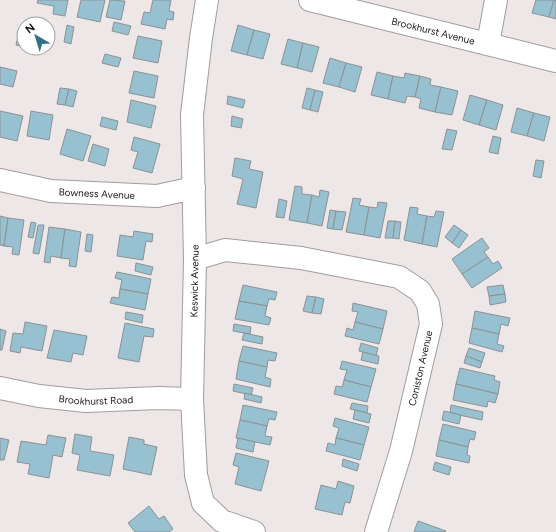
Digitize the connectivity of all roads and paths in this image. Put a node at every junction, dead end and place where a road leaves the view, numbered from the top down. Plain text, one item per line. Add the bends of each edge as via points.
1 (207, 0) edge
2 (310, 0) edge
3 (496, 0) edge
4 (488, 44) junction
5 (556, 61) edge
6 (0, 180) edge
7 (194, 188) junction
8 (195, 259) junction
9 (0, 388) edge
10 (192, 399) junction
11 (254, 532) edge
12 (376, 532) edge

1 - 7 street, Keswick Avenue via 192,115
2 - 4 street, Brookhurst Avenue
3 - 4 street
4 - 5 street, Brookhurst Avenue
6 - 7 street, Bowness Avenue via 51,191 158,196
7 - 8 street, Keswick Avenue
8 - 10 street, Keswick Avenue
8 - 12 street, Coniston Avenue via 225,250 300,258 399,277 420,291 428,304 431,324 401,451
9 - 10 street, Brookhurst Road via 39,396 86,401
10 - 11 street, Keswick Avenue via 196,475 203,503 222,521

